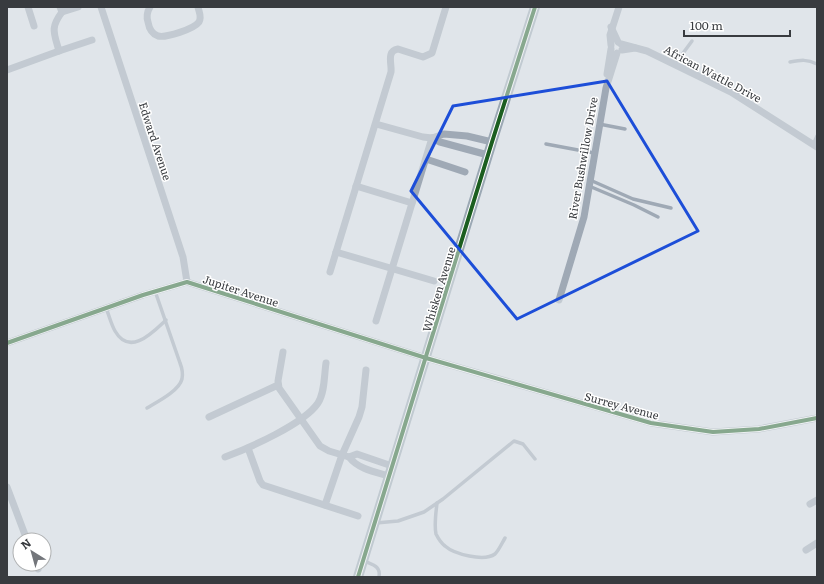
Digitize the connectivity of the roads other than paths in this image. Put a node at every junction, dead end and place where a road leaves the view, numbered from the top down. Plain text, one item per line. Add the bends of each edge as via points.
1 (28, 7) edge
2 (78, 7) edge
3 (101, 7) edge
4 (150, 7) edge
5 (198, 7) edge
6 (446, 7) edge
7 (535, 7) edge
8 (619, 7) edge
9 (61, 9) edge
10 (34, 26) dead end
11 (92, 40) dead end
12 (692, 41) dead end
13 (617, 47) junction
14 (59, 51) junction
15 (790, 62) dead end
16 (675, 64) junction
17 (817, 64) edge
18 (7, 70) edge
19 (376, 124) junction
20 (599, 124) junction
21 (625, 129) dead end
22 (817, 136) edge
23 (432, 138) junction
24 (492, 142) junction
25 (546, 144) dead end
26 (815, 146) edge
27 (594, 152) junction
28 (488, 155) junction
29 (426, 159) junction
30 (466, 172) dead end
31 (590, 183) junction
32 (356, 186) junction
33 (412, 203) junction
34 (671, 208) dead end
35 (658, 217) dead end
36 (336, 252) junction
37 (392, 269) junction
38 (330, 272) dead end
39 (434, 281) dead end
40 (187, 282) junction
41 (156, 291) junction
42 (559, 300) dead end
43 (106, 308) junction
44 (166, 320) junction
45 (376, 321) dead end
46 (7, 343) edge
47 (283, 352) dead end
48 (426, 358) junction
49 (326, 363) dead end
50 (366, 370) dead end
51 (278, 385) junction
52 (147, 408) dead end
53 (209, 417) dead end
54 (817, 418) edge
55 (301, 420) junction
56 (248, 448) junction
57 (225, 456) dead end
58 (346, 456) junction
59 (535, 459) dead end
60 (375, 460) junction
61 (370, 470) junction
62 (391, 471) junction
63 (7, 487) edge
64 (817, 500) edge
65 (437, 502) junction
66 (810, 504) dead end
67 (325, 505) junction
68 (358, 516) dead end
69 (374, 523) junction
70 (24, 532) edge
71 (505, 538) dead end
72 (817, 543) edge
73 (806, 550) dead end
74 (363, 561) junction
75 (358, 577) edge
76 (379, 577) edge

1 - 10 street
2 - 9 street
3 - 40 street, Edward Avenue via 183,257
4 - 5 street via 147,14 149,28 161,36 175,34 197,24 200,18
6 - 19 street via 432,53 423,57 395,49 391,53 391,72
7 - 24 street, Whisken Avenue
8 - 13 street via 611,27
9 - 14 street via 54,26
11 - 14 street
12 - 16 lane
13 - 16 street, African Wattle Drive via 637,47
13 - 20 street, River Bushwillow Drive via 609,60
14 - 18 street
15 - 17 lane via 804,60
16 - 26 street, African Wattle Drive via 731,92
19 - 23 street
19 - 32 street
20 - 21 lane
20 - 27 street, River Bushwillow Drive
22 - 26 lane
23 - 24 street via 444,134
23 - 28 street
23 - 29 street
24 - 28 street, Whisken Avenue
25 - 27 lane
27 - 31 street, River Bushwillow Drive
28 - 48 street, Whisken Avenue
29 - 30 street
29 - 33 street
31 - 34 lane via 634,199
31 - 35 lane
31 - 42 street, River Bushwillow Drive via 584,217
32 - 33 street
32 - 36 street
33 - 37 street
36 - 37 street
36 - 38 street
37 - 39 street
37 - 45 street
40 - 41 street, Jupiter Avenue
40 - 48 street, Jupiter Avenue
41 - 43 street, Jupiter Avenue
41 - 44 lane
43 - 44 lane via 115,331 120,338 127,341 141,341
43 - 46 street, Jupiter Avenue
44 - 52 lane via 180,363 182,379 173,392
47 - 51 street
48 - 54 street, Surrey Avenue via 659,424 713,432 759,429
48 - 62 street, Whisken Avenue
49 - 55 street via 322,393 318,402
50 - 58 street via 362,407
51 - 53 street
51 - 55 street
55 - 56 street
55 - 58 street via 320,446
56 - 57 street
56 - 67 street via 263,485
58 - 60 street via 357,454
58 - 61 street via 354,463
58 - 67 street
59 - 65 lane via 518,441 511,442
60 - 61 street
60 - 62 street
61 - 62 street
62 - 69 street, Whisken Avenue
63 - 70 street
64 - 66 street
65 - 69 lane via 424,512 411,517
65 - 71 lane via 436,533 445,547 464,555 493,555
67 - 68 street
69 - 74 street, Whisken Avenue
72 - 73 street
74 - 75 street, Whisken Avenue
74 - 76 lane via 377,567

